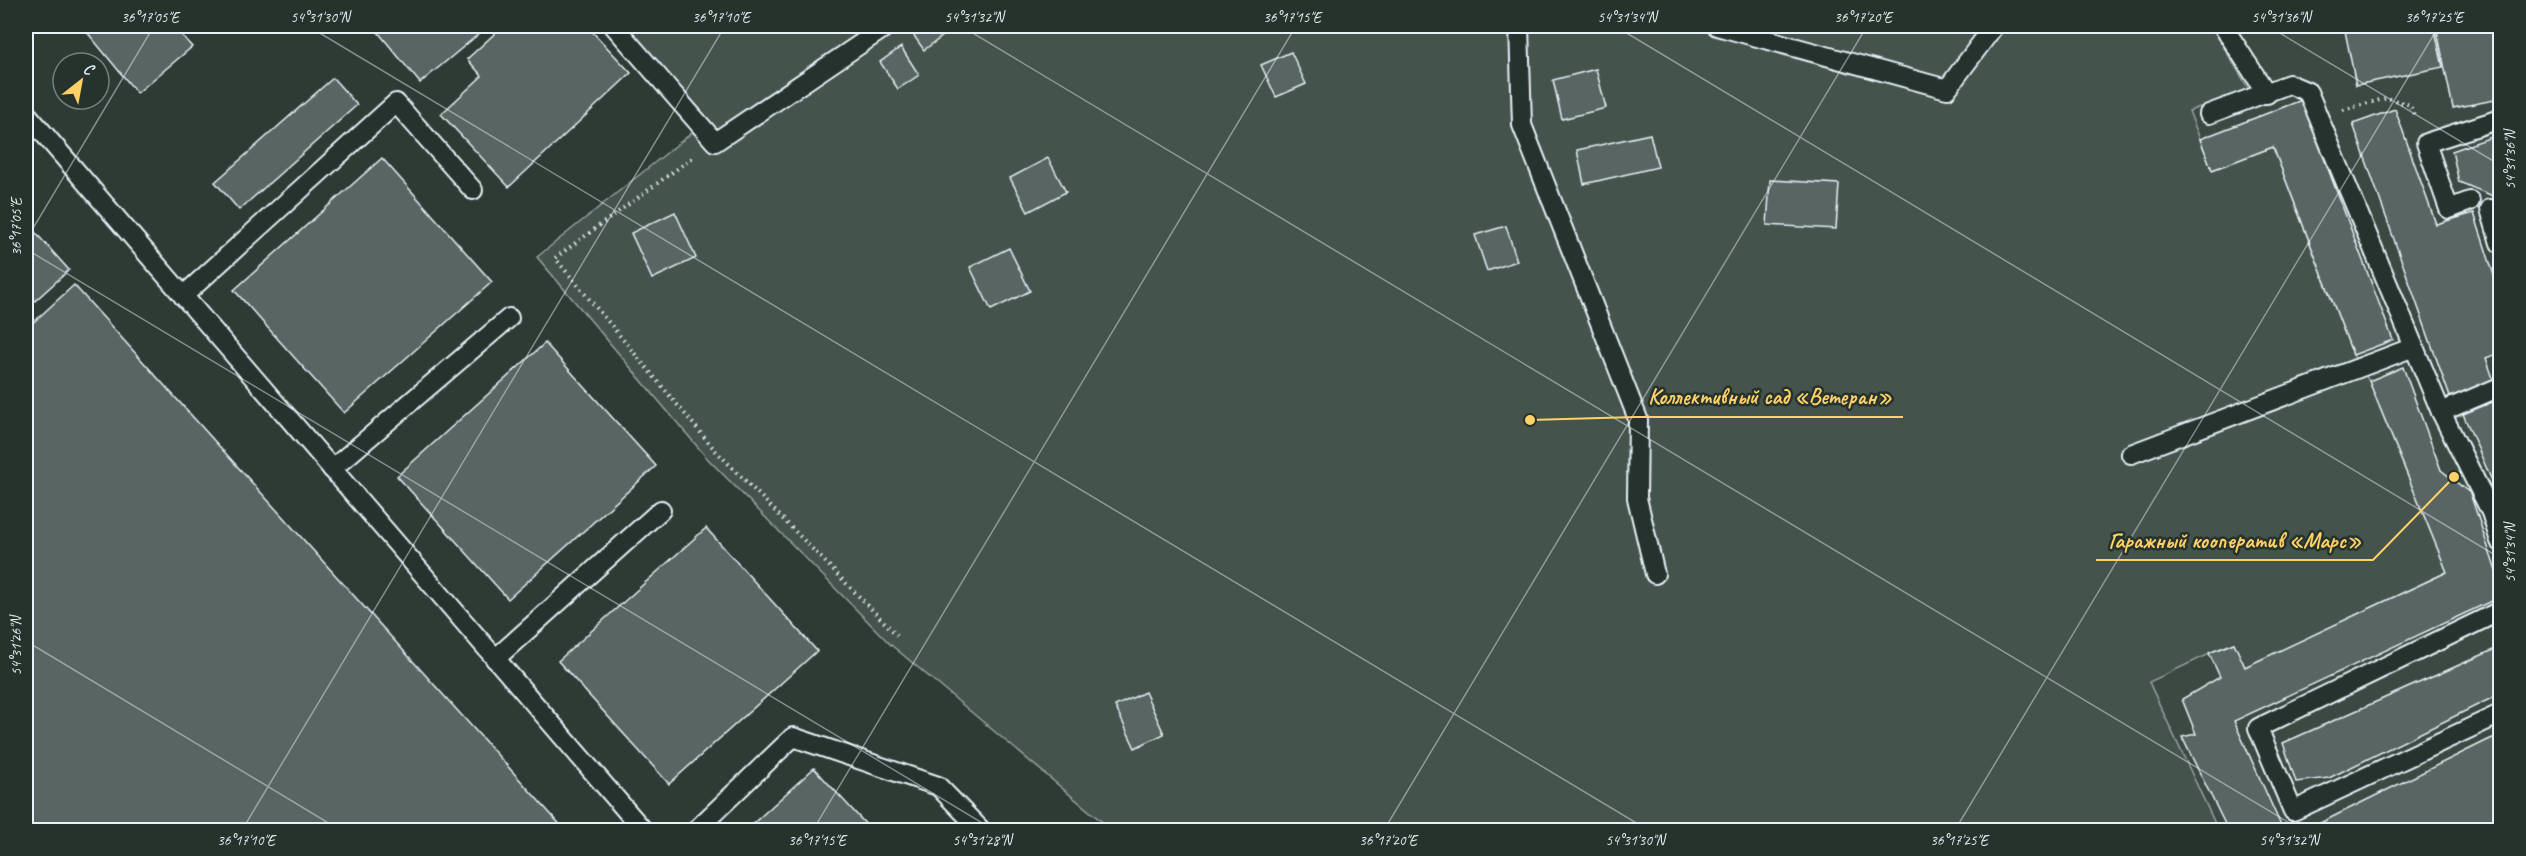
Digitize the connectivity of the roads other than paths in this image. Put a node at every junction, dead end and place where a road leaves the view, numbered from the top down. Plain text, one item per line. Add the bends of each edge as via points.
1 (615, 26) edge
2 (887, 26) edge
3 (1519, 26) edge
4 (1717, 26) edge
5 (1994, 26) edge
6 (2223, 26) edge
7 (2267, 94) junction
8 (26, 113) edge
9 (2209, 114) dead end
10 (2500, 119) edge
11 (473, 190) dead end
12 (2470, 201) dead end
13 (2490, 209) dead end
14 (2500, 243) edge
15 (183, 296) junction
16 (509, 318) dead end
17 (2414, 347) junction
18 (2500, 387) edge
19 (2441, 412) junction
20 (2131, 454) dead end
21 (332, 469) junction
22 (2496, 509) edge
23 (661, 510) dead end
24 (2500, 541) edge
25 (1655, 574) dead end
26 (2500, 611) edge
27 (495, 659) junction
28 (2500, 714) edge
29 (643, 831) edge
30 (696, 831) edge
31 (981, 831) edge

1 - 2 lane via 715,142
3 - 25 lane via 1522,125 1638,419 1637,498
4 - 5 lane via 1947,89
6 - 7 lane
7 - 9 lane
7 - 17 lane via 2289,84 2308,92
8 - 15 lane
10 - 12 lane via 2427,143 2449,209
11 - 15 lane via 396,103
13 - 14 lane
15 - 21 lane
16 - 21 lane
17 - 19 lane
17 - 20 lane
18 - 19 lane
19 - 22 lane
21 - 27 lane
22 - 24 lane
23 - 27 lane
26 - 28 lane via 2258,728 2293,811
27 - 29 lane
30 - 31 lane via 793,737 938,786

